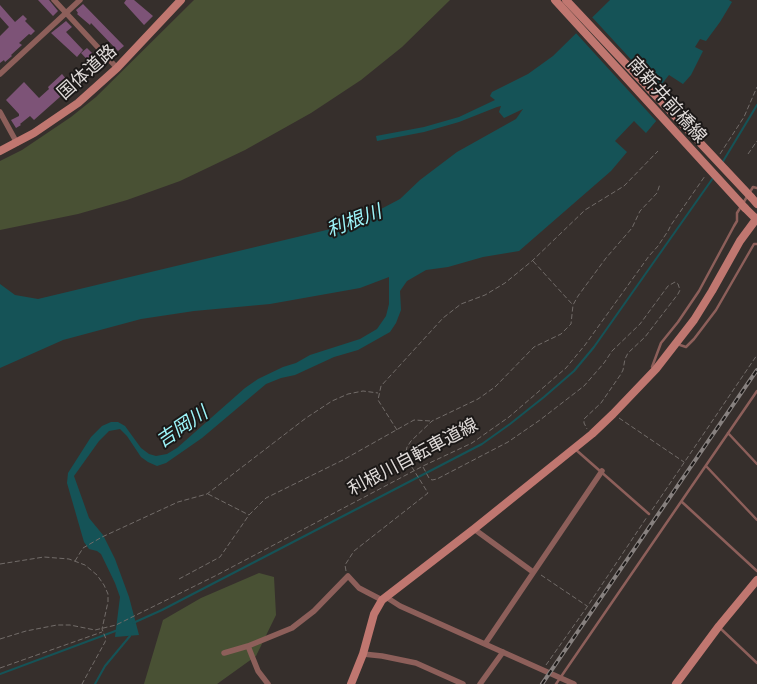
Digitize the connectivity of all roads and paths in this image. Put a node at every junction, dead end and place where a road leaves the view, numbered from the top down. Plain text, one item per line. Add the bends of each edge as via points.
1 (54, 0) edge
2 (80, 0) edge
3 (181, 0) edge
4 (555, 0) edge
5 (566, 0) edge
6 (66, 13) junction
7 (117, 68) junction
8 (0, 74) edge
9 (757, 86) edge
10 (0, 112) edge
11 (17, 142) junction
12 (757, 142) edge
13 (0, 151) edge
14 (658, 151) dead end
15 (748, 154) dead end
16 (716, 160) dead end
17 (705, 176) dead end
18 (660, 184) dead end
19 (757, 188) edge
20 (757, 204) edge
21 (757, 219) edge
22 (754, 244) edge
23 (532, 261) junction
24 (573, 305) junction
25 (676, 343) junction
26 (656, 369) junction
27 (757, 391) edge
28 (378, 393) junction
29 (613, 414) junction
30 (432, 421) junction
31 (586, 428) dead end
32 (397, 430) junction
33 (728, 433) junction
34 (574, 448) junction
35 (684, 462) dead end
36 (757, 464) edge
37 (423, 466) junction
38 (706, 466) junction
39 (414, 471) junction
40 (602, 471) junction
41 (207, 494) junction
42 (682, 502) junction
43 (649, 514) dead end
44 (249, 515) junction
45 (757, 520) edge
46 (474, 529) junction
47 (75, 561) junction
48 (0, 564) edge
49 (533, 571) junction
50 (757, 571) edge
51 (348, 576) junction
52 (179, 579) dead end
53 (757, 580) edge
54 (384, 599) junction
55 (587, 607) dead end
56 (719, 626) junction
57 (102, 630) junction
58 (0, 639) edge
59 (485, 644) junction
60 (248, 646) junction
61 (224, 652) dead end
62 (503, 652) junction
63 (363, 654) junction
64 (757, 663) edge
65 (0, 668) edge
66 (560, 678) junction
67 (82, 684) edge
68 (268, 684) edge
69 (351, 684) edge
70 (463, 684) edge
71 (480, 684) edge
72 (556, 684) edge
73 (574, 684) edge
74 (676, 684) edge

1 - 6 street
2 - 6 street
3 - 7 street, 国体道路
4 - 21 street, 南新井前橋線, bridge
5 - 20 street, 南新井前橋線, bridge
6 - 7 street
6 - 8 street
7 - 11 street, 国体道路 via 78,104
9 - 16 path via 744,117
10 - 11 street
11 - 13 street, 国体道路
12 - 15 path
14 - 23 path via 624,186 585,210
17 - 37 path, 利根川自転車道線 via 658,246 566,368 509,417 472,443
18 - 24 path via 632,228
19 - 26 lane via 753,187 736,213 736,228 694,299 661,343 652,367
21 - 25 street via 740,241 705,304
22 - 25 lane via 716,310 694,339 686,348
23 - 24 path
23 - 28 path via 505,283 461,304 443,318
24 - 30 path via 571,324 561,334 534,348 478,399
25 - 26 street
26 - 29 street
27 - 33 lane
28 - 32 path via 378,400
28 - 41 path via 363,390 332,401
29 - 34 street
29 - 35 path
30 - 32 path via 414,420
30 - 39 path via 407,447 405,456
31 - 37 path via 584,419 602,402 621,374 628,353 645,337 678,294 680,290 675,282 668,286 640,324 612,351 584,386 540,420 508,442 437,479 429,478
32 - 44 path via 266,498
33 - 36 lane
33 - 38 lane
34 - 40 lane
34 - 46 street
37 - 39 path, 利根川自転車道線
38 - 42 lane
38 - 45 lane
39 - 51 path via 428,493 354,551 345,565
39 - 57 path, 利根川自転車道線 via 218,576
40 - 43 lane
40 - 49 street
41 - 44 path
41 - 47 path via 178,502 102,538 84,548
42 - 50 lane
42 - 66 lane
44 - 52 path via 220,557
46 - 49 street
46 - 54 street
47 - 48 path via 44,557
47 - 57 path via 86,565 97,575 108,594
49 - 55 path
49 - 59 street
51 - 54 street via 359,588
51 - 60 street via 314,611 292,628
53 - 56 street
54 - 59 street
54 - 63 street via 374,614
56 - 64 lane
56 - 74 street
57 - 58 path, 利根川自転車道線 via 58,625
57 - 65 path
57 - 67 path via 105,642
59 - 62 street
60 - 61 street
60 - 68 street via 258,671
62 - 66 street
62 - 71 street
63 - 69 street
63 - 70 street via 416,663
66 - 72 lane
66 - 73 street

